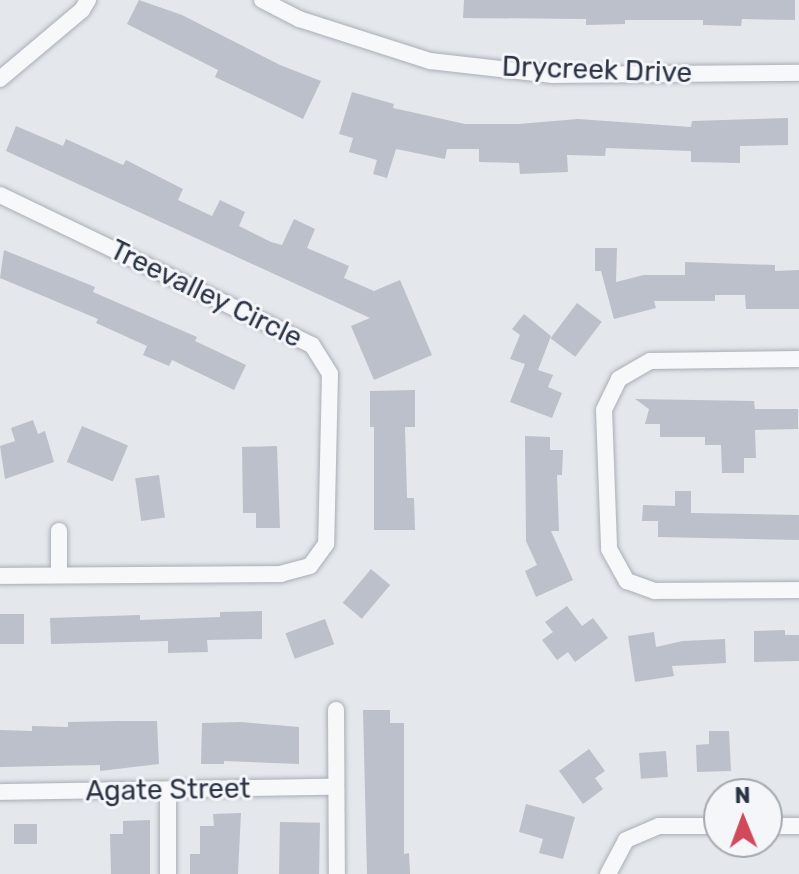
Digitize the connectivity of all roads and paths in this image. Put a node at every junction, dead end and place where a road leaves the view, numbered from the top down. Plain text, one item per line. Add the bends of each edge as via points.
1 (88, 0) edge
2 (262, 0) edge
3 (799, 73) edge
4 (0, 79) edge
5 (0, 195) edge
6 (799, 359) edge
7 (59, 531) dead end
8 (59, 575) junction
9 (0, 576) edge
10 (799, 590) edge
11 (336, 710) dead end
12 (336, 787) junction
13 (168, 790) junction
14 (0, 792) edge
15 (703, 826) edge
16 (168, 874) edge
17 (337, 874) edge
18 (608, 874) edge

1 - 4 street
2 - 3 street, Drycreek Drive via 299,19 430,61 553,75
5 - 8 street, Treevalley Circle via 312,345 330,374 326,544 310,566 281,574
6 - 10 street via 650,361 619,379 604,410 609,549 627,581 655,591
7 - 8 street
8 - 9 street, Treevalley Circle
11 - 12 street
12 - 13 street, Agate Street
12 - 17 street
13 - 14 street, Agate Street
13 - 16 street
15 - 18 street via 659,826 626,840

